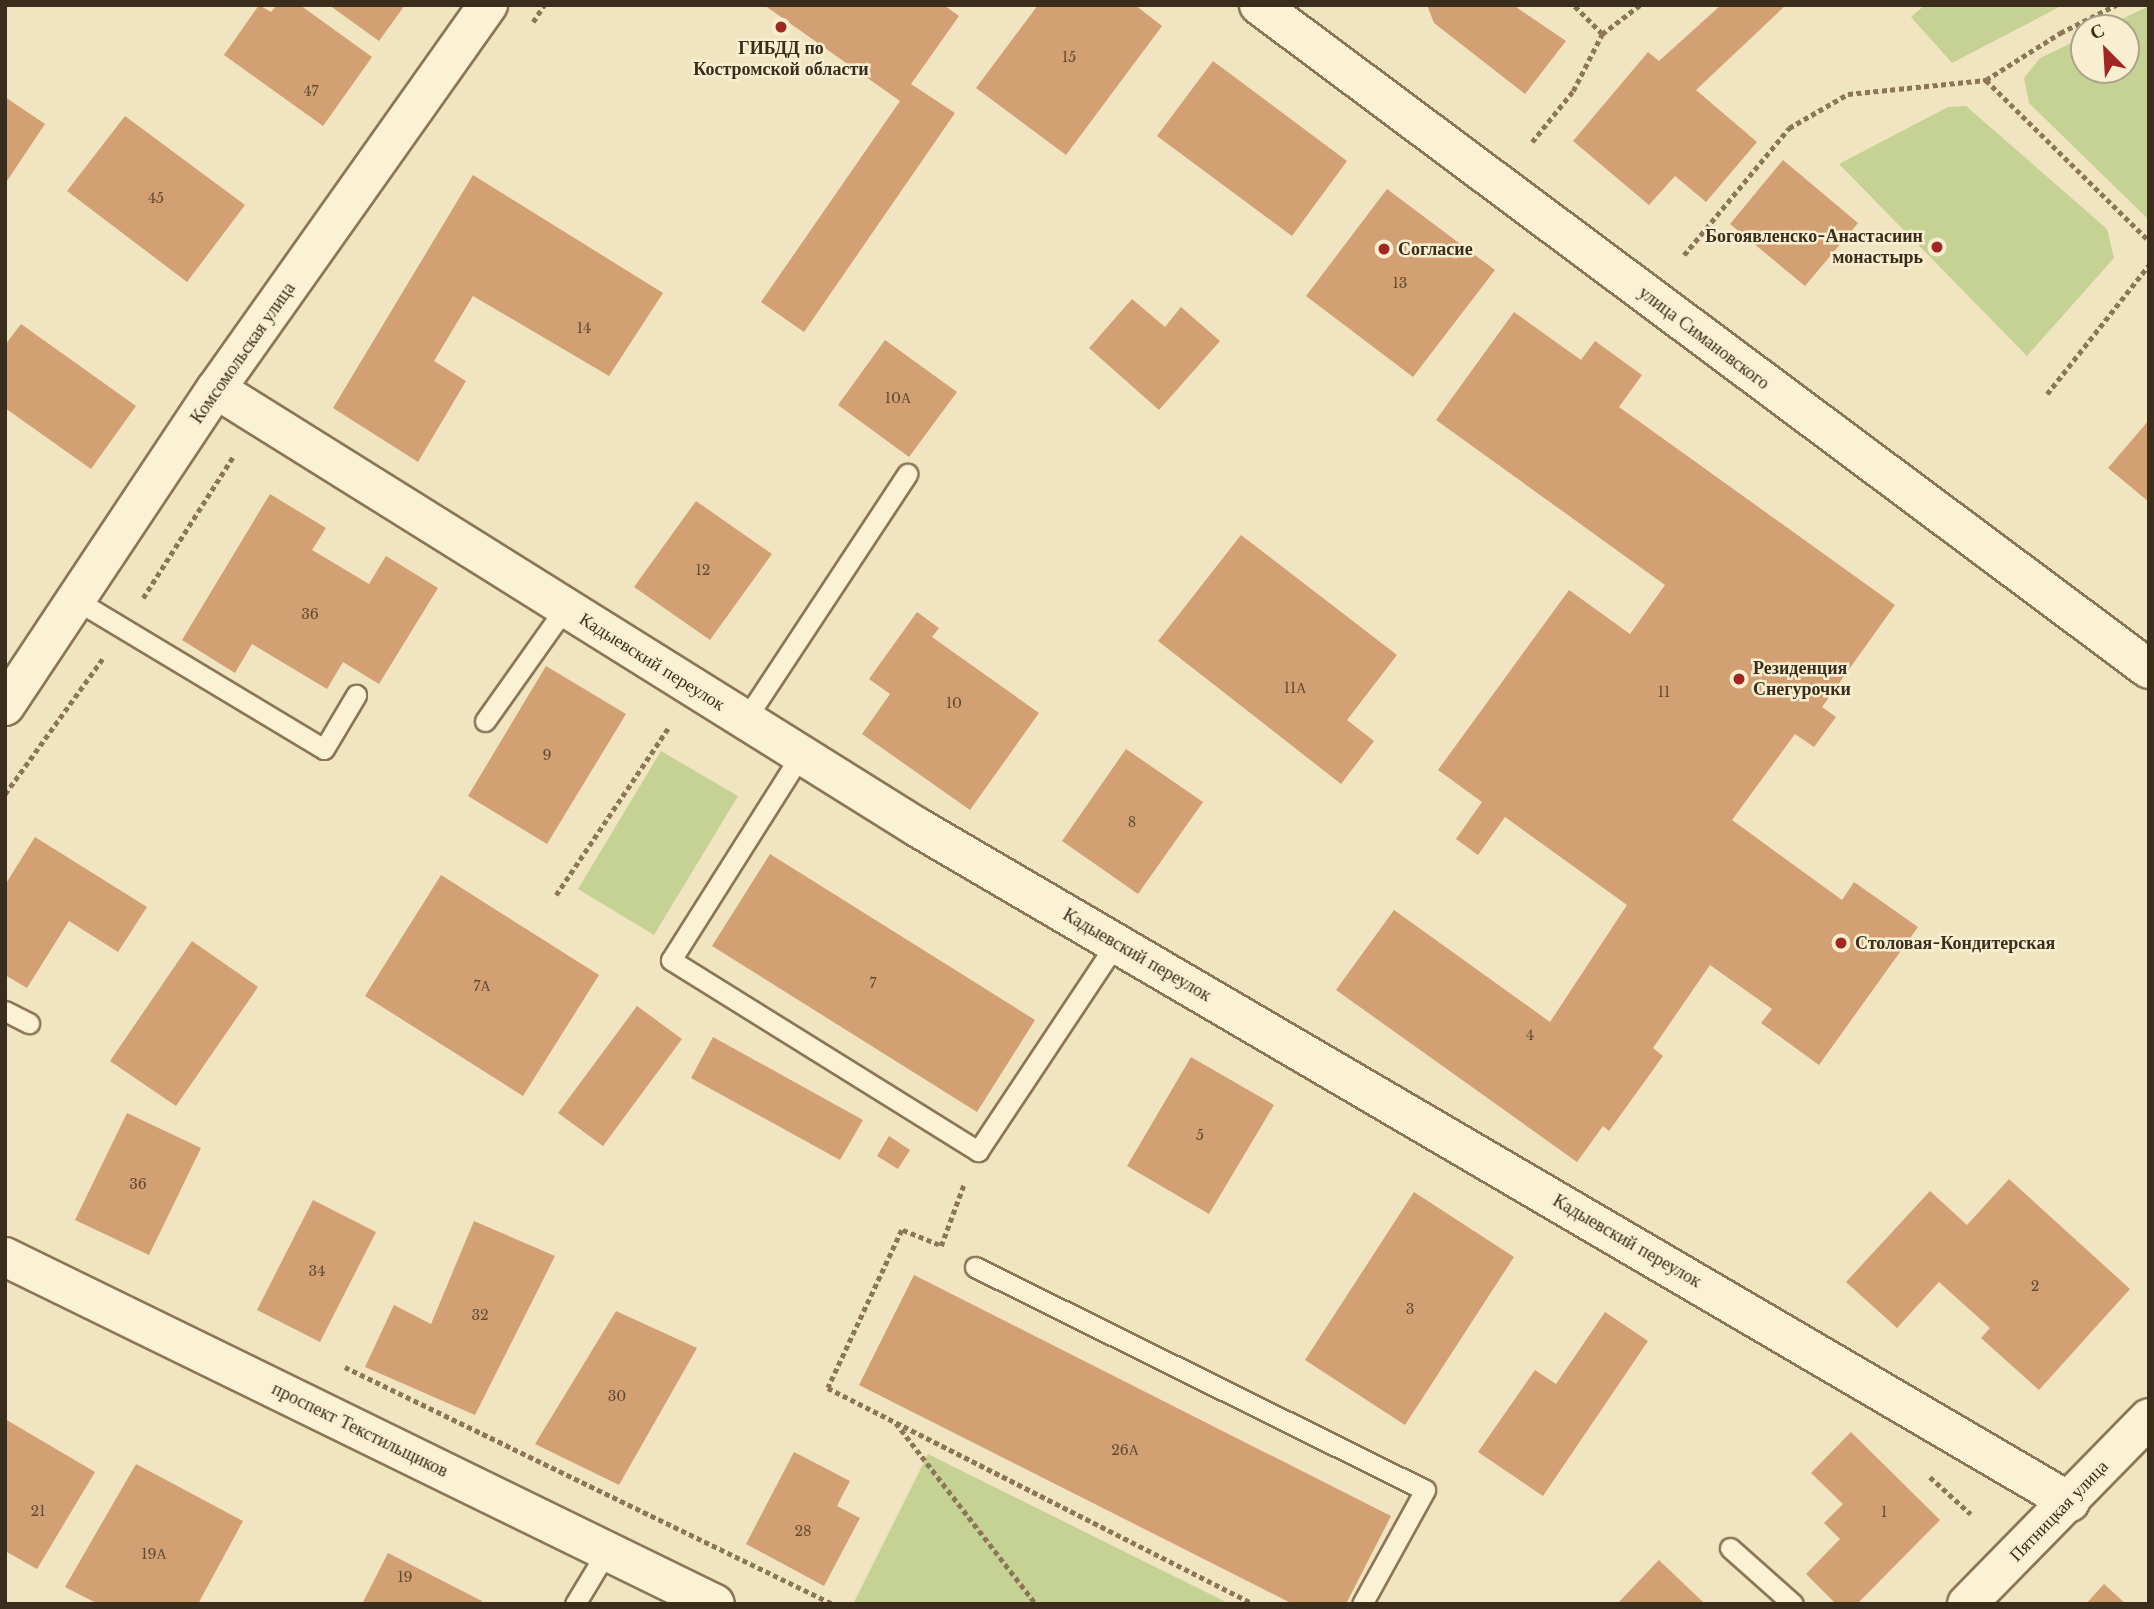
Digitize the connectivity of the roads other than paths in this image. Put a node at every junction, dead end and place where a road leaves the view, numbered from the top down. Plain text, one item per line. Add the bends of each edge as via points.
1 (488, 5) edge
2 (1259, 5) edge
3 (216, 389) junction
4 (906, 474) dead end
5 (76, 600) junction
6 (565, 608) junction
7 (2149, 669) edge
8 (356, 695) dead end
9 (5, 705) edge
10 (745, 720) junction
11 (485, 721) dead end
12 (800, 755) junction
13 (1116, 943) junction
14 (5, 1011) edge
15 (29, 1023) dead end
16 (5, 1257) edge
17 (975, 1267) road end
18 (2149, 1418) edge
19 (2070, 1502) junction
20 (1730, 1548) dead end
21 (607, 1551) junction
22 (575, 1604) edge
23 (715, 1604) edge
24 (1363, 1604) edge
25 (1793, 1604) edge
26 (1968, 1604) edge

1 - 3 street, Комсомольская улица
2 - 7 street, улица Симановского
3 - 5 street, Комсомольская улица
3 - 6 street, Кадыевский переулок
4 - 10 lane
5 - 8 lane via 324,749
5 - 9 street, Комсомольская улица
6 - 10 street, Кадыевский переулок
6 - 11 lane
10 - 12 street, Кадыевский переулок
12 - 13 street, Кадыевский переулок
12 - 13 lane via 671,960 978,1151
13 - 19 street, Кадыевский переулок
14 - 15 lane
16 - 21 street, проспект Текстильщиков
17 - 24 lane via 1424,1490
18 - 19 street, Пятницкая улица
19 - 26 street, Пятницкая улица
20 - 25 lane
21 - 22 lane
21 - 23 street, проспект Текстильщиков

